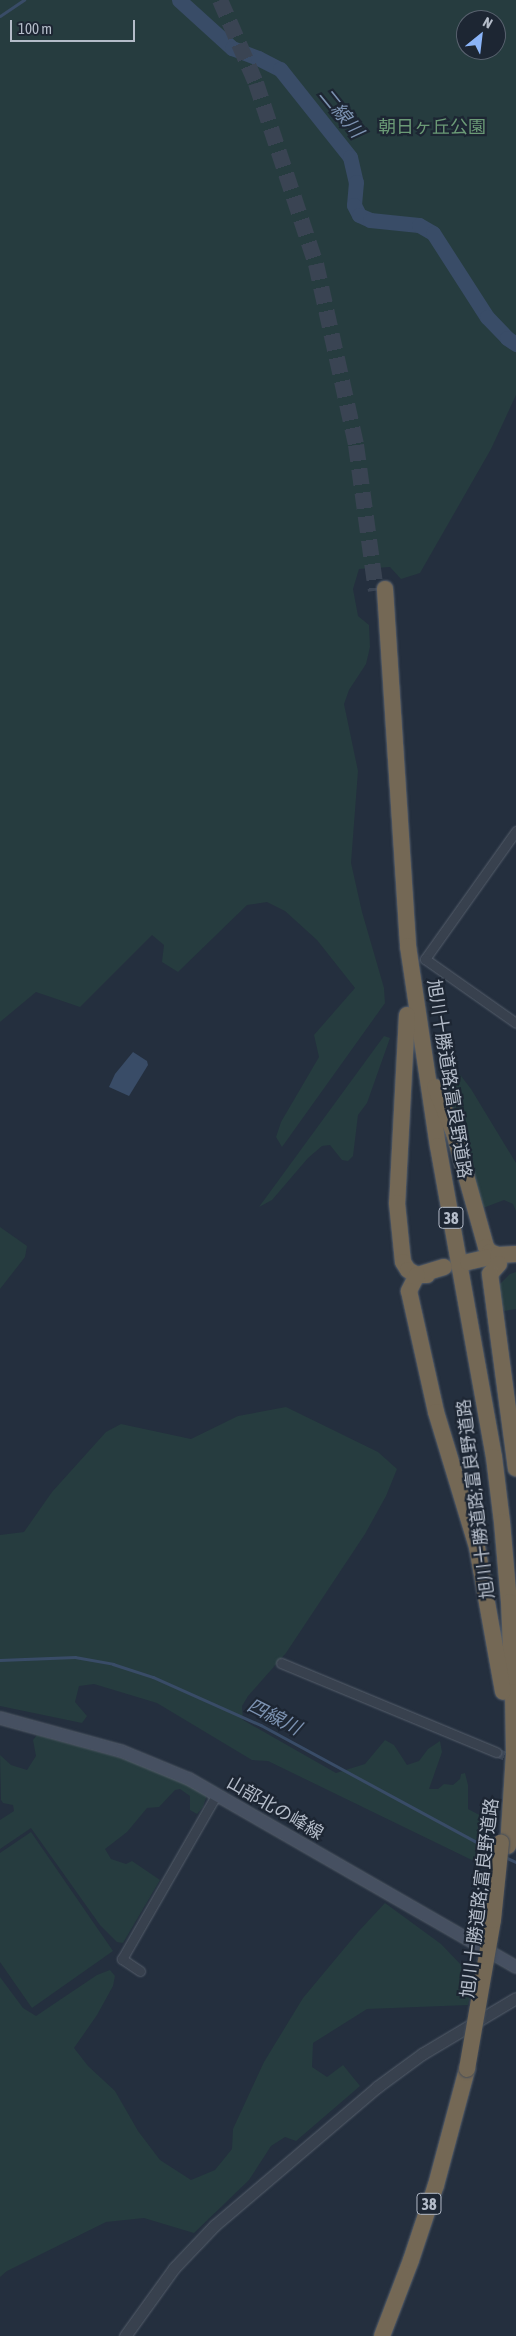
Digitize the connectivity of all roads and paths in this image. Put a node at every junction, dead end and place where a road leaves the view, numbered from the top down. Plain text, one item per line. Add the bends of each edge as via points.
1 (516, 831) edge
2 (407, 1015) junction
3 (516, 1023) edge
4 (424, 1062) junction
5 (516, 1254) edge
6 (499, 1259) junction
7 (516, 1261) edge
8 (468, 1265) dead end
9 (446, 1270) dead end
10 (417, 1275) junction
11 (516, 1468) edge
12 (516, 1638) edge
13 (281, 1663) dead end
14 (508, 1692) junction
15 (0, 1718) edge
16 (496, 1752) tunnel mouth
17 (217, 1794) junction
18 (516, 1966) edge
19 (140, 1971) dead end
20 (516, 1998) edge
21 (471, 2069) junction
22 (125, 2336) edge
23 (382, 2336) edge
24 (392, 2336) edge

1 - 3 street via 425,959
2 - 4 highway, 旭川十勝道路;富良野道路 / 38 via 391,848 380,590 408,946
2 - 10 highway, 38 via 397,1203 403,1262
2 - 14 highway, 旭川十勝道路;富良野道路 / 38 via 484,1458
4 - 6 highway via 454,1133 486,1247
4 - 14 highway, 旭川十勝道路;富良野道路 / 38 via 494,1458 509,1602
5 - 6 highway
6 - 7 highway
6 - 8 highway
6 - 11 highway via 490,1274
9 - 10 highway
10 - 14 highway, 38 via 408,1291 411,1308 436,1412 477,1546
12 - 14 highway
13 - 16 street
14 - 21 highway, 旭川十勝道路;富良野道路 / 38 via 514,1762 492,1982
15 - 17 main road, 山部北の峰線 via 121,1751 159,1765
17 - 18 main road, 山部北の峰線
17 - 19 street via 122,1959
20 - 22 street via 422,2054 377,2087 230,2212 187,2252
21 - 23 highway, 旭川十勝道路;富良野道路 / 38 via 411,2260
21 - 24 highway, 旭川十勝道路;富良野道路 / 38 via 447,2180

